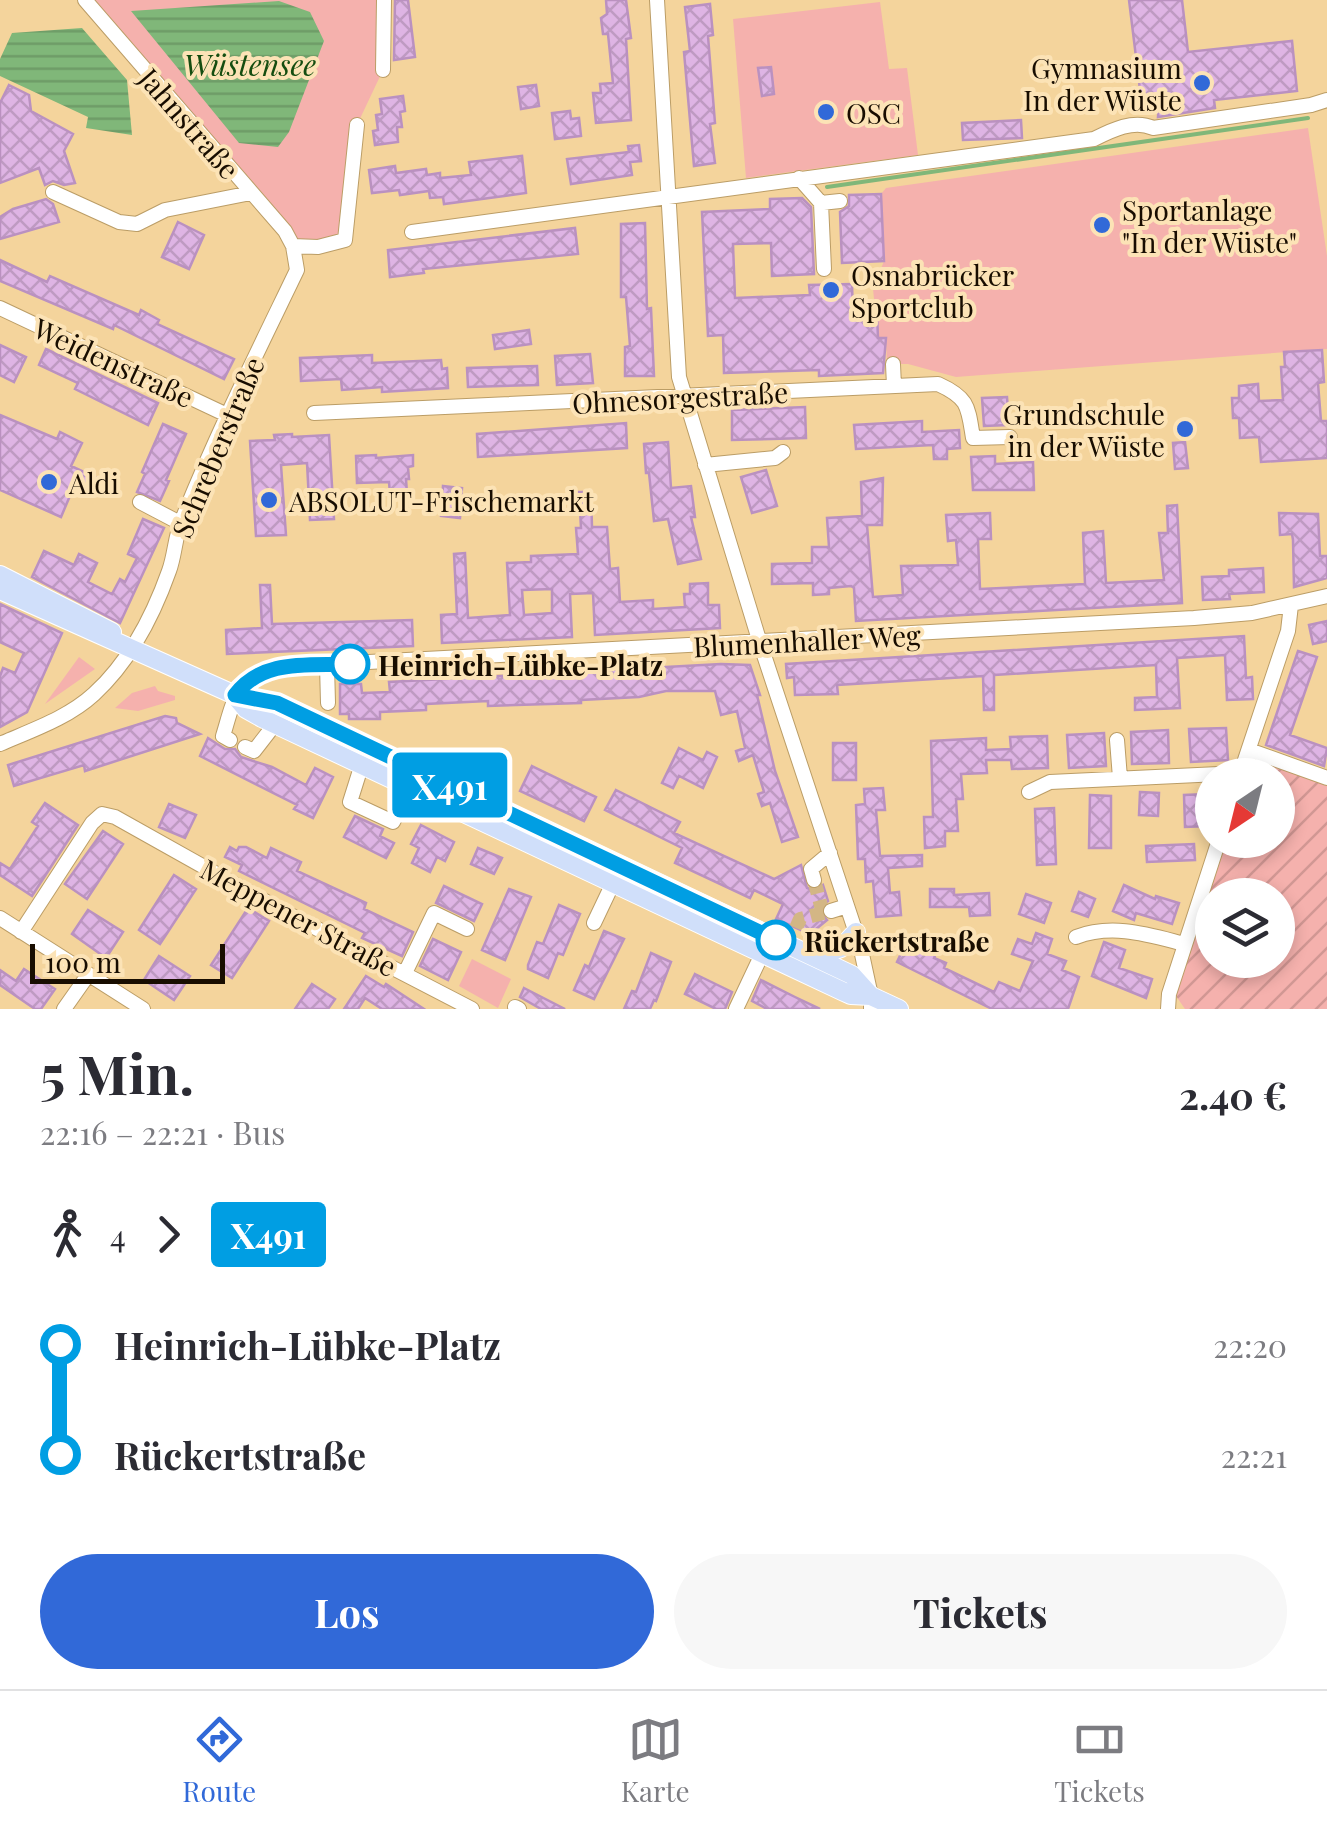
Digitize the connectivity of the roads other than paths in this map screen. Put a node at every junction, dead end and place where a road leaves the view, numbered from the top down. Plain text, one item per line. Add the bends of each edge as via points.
1 (85, 0) edge
2 (384, 0) edge
3 (658, 0) edge
4 (383, 70) dead end
5 (1327, 100) edge
6 (356, 125) dead end
7 (799, 178) junction
8 (53, 192) dead end
9 (251, 193) junction
10 (670, 197) junction
11 (821, 202) junction
12 (840, 202) dead end
13 (412, 232) dead end
14 (293, 246) junction
15 (824, 269) dead end
16 (0, 308) edge
17 (893, 364) dead end
18 (894, 386) junction
19 (685, 398) junction
20 (314, 414) dead end
21 (227, 415) junction
22 (1010, 437) dead end
23 (783, 452) dead end
24 (705, 465) junction
25 (140, 502) dead end
26 (180, 523) junction
27 (7, 585) edge
28 (1327, 596) edge
29 (1290, 604) junction
30 (760, 642) junction
31 (728, 644) junction
32 (133, 647) junction
33 (725, 662) dead end
34 (327, 665) junction
35 (235, 695) junction
36 (328, 703) dead end
37 (276, 724) junction
38 (230, 740) dead end
39 (1117, 740) dead end
40 (0, 744) edge
41 (245, 747) dead end
42 (1249, 750) junction
43 (1246, 758) edge
44 (362, 764) junction
45 (1195, 776) edge
46 (1120, 778) junction
47 (1327, 778) edge
48 (460, 790) junction
49 (418, 791) junction
50 (1030, 792) dead end
51 (830, 853) junction
52 (1213, 858) edge
53 (814, 880) dead end
54 (613, 883) junction
55 (690, 898) junction
56 (662, 906) junction
57 (847, 906) junction
58 (831, 911) tunnel mouth
59 (0, 918) edge
60 (594, 923) dead end
61 (467, 929) dead end
62 (21, 932) junction
63 (856, 932) junction
64 (1076, 937) dead end
65 (1185, 944) junction
66 (762, 954) junction
67 (814, 958) junction
68 (404, 973) junction
69 (88, 974) junction
70 (871, 1003) edge
71 (64, 1009) edge
72 (143, 1009) edge
73 (472, 1009) edge
74 (736, 1009) edge
75 (899, 1009) edge
76 (1168, 1009) edge

1 - 9 street, Jahnstraße
2 - 4 street
3 - 10 street
5 - 7 street
6 - 14 street via 345,240
7 - 10 street
7 - 11 street
8 - 9 street via 136,224 165,210
9 - 14 street, Jahnstraße
10 - 13 street
10 - 19 street
11 - 12 street
11 - 15 street
14 - 21 street, Schreberstraße via 297,270
16 - 21 street, Weidenstraße
17 - 18 street
18 - 19 street, Ohnesorgestraße
18 - 22 street, Ohnesorgestraße via 938,384 957,392 968,406 973,438
19 - 20 street, Ohnesorgestraße
19 - 24 street
21 - 26 street, Schreberstraße
23 - 24 street
24 - 30 street
25 - 26 street
26 - 32 street, Schreberstraße via 170,570
27 - 32 main road via 98,623
28 - 29 street, Blumenhaller Weg
29 - 30 street, Blumenhaller Weg via 1194,618
29 - 42 street via 1288,631
30 - 31 street, Blumenhaller Weg
30 - 51 street
31 - 33 street
31 - 34 street, Blumenhaller Weg
32 - 35 main road
32 - 40 street, Schreberstraße via 86,702
34 - 35 street, Blumenhaller Weg via 274,667
34 - 36 street
35 - 37 main road via 246,709
35 - 38 street via 223,736
35 - 48 main road via 277,703
37 - 41 street via 254,752
37 - 44 main road
39 - 46 street
42 - 43 street
42 - 47 street
44 - 49 main road
44 - 49 street via 350,802 393,822
45 - 46 street
46 - 50 street via 1050,782
48 - 49 street
48 - 55 main road
49 - 54 main road
51 - 53 street via 812,869
51 - 57 street
52 - 65 street
54 - 56 main road
54 - 60 street
55 - 56 street via 683,908
55 - 67 main road via 791,938
56 - 66 main road
57 - 58 street
57 - 63 street
59 - 62 street
61 - 68 street via 434,913
62 - 68 street, Meppener Straße via 102,814
62 - 69 street
63 - 67 main road via 841,948
63 - 70 street
64 - 65 street via 1095,930 1134,932
65 - 76 street
66 - 70 main road
66 - 74 street
67 - 70 main road via 852,976
68 - 73 street, Meppener Straße
69 - 71 street
69 - 72 street
70 - 75 main road

